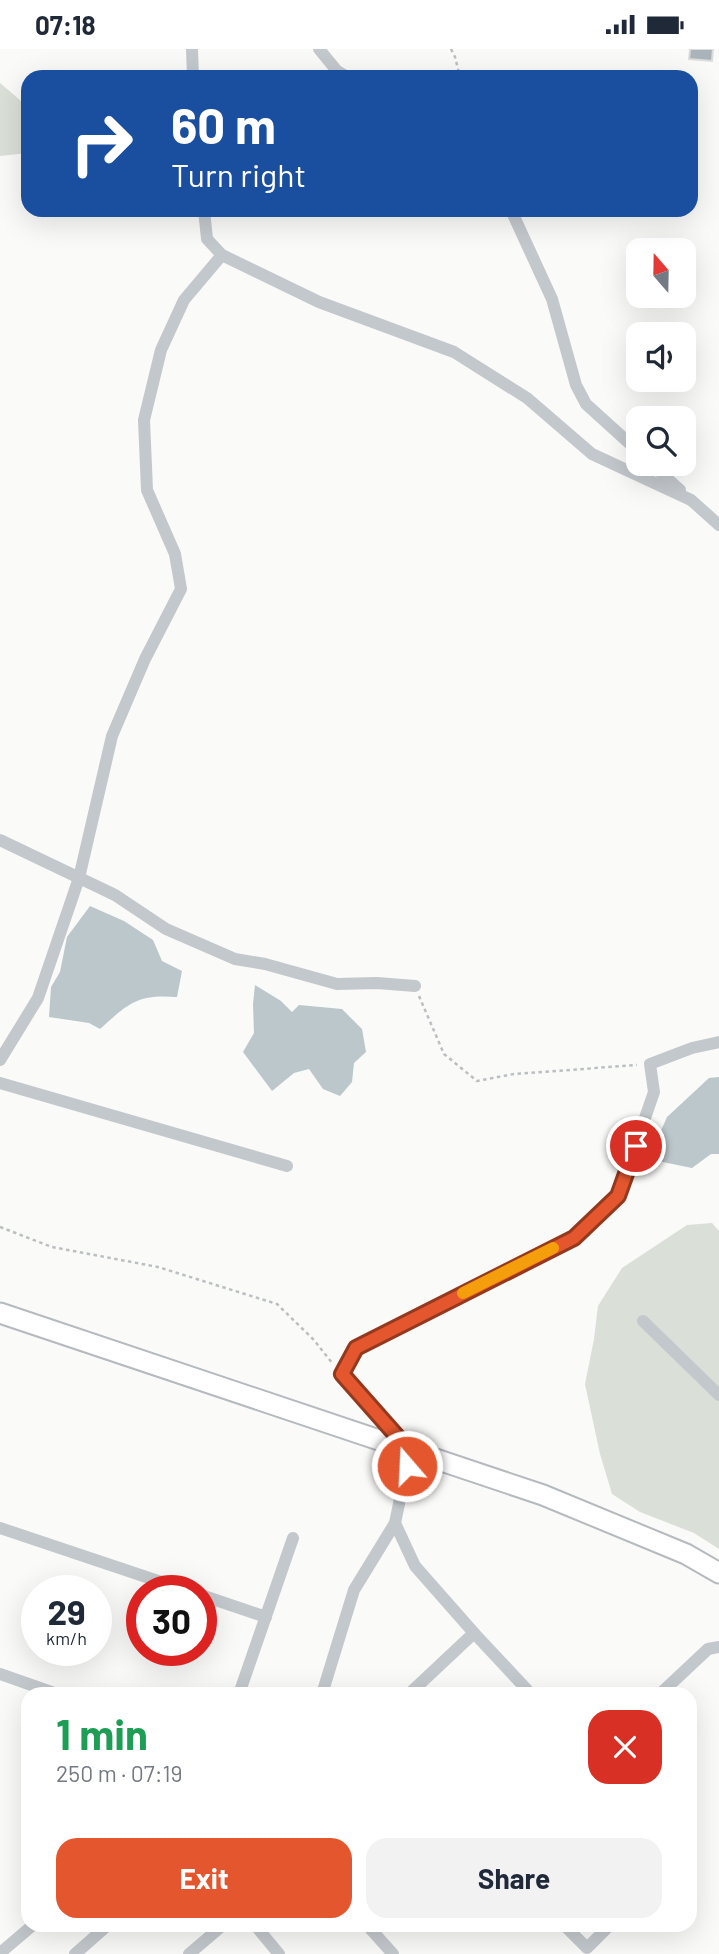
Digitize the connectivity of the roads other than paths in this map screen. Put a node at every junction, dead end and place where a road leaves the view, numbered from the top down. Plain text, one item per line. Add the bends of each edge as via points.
1 (192, 49) edge
2 (319, 49) edge
3 (193, 70) edge
4 (336, 70) edge
5 (205, 217) edge
6 (514, 217) edge
7 (222, 255) junction
8 (626, 440) edge
9 (664, 476) edge
10 (691, 500) junction
11 (719, 525) edge
12 (0, 840) edge
13 (79, 878) junction
14 (415, 986) road end
15 (719, 1042) edge
16 (0, 1060) edge
17 (0, 1083) edge
18 (287, 1166) dead end
19 (0, 1313) edge
20 (643, 1321) dead end
21 (719, 1395) edge
22 (410, 1451) junction
23 (395, 1523) junction
24 (0, 1528) edge
25 (293, 1538) dead end
26 (719, 1573) edge
27 (140, 1575) edge
28 (217, 1600) edge
29 (266, 1617) junction
30 (474, 1633) junction
31 (719, 1647) edge
32 (0, 1674) edge
33 (37, 1687) edge
34 (241, 1687) edge
35 (324, 1687) edge
36 (416, 1687) edge
37 (524, 1687) edge
38 (667, 1687) edge
39 (25, 1932) edge
40 (100, 1932) edge
41 (215, 1932) edge
42 (260, 1932) edge
43 (373, 1932) edge
44 (569, 1932) edge
45 (603, 1932) edge
46 (583, 1951) edge
47 (0, 1953) edge
48 (75, 1954) edge
49 (189, 1954) edge
50 (279, 1954) edge
51 (393, 1954) edge

1 - 3 street
2 - 4 street
5 - 7 street via 207,239
6 - 8 street via 552,299 576,385 586,404
7 - 10 street via 319,302 454,352 527,398 592,454
7 - 13 street via 184,300 161,350 144,419 147,490 175,554 181,589 112,736
9 - 10 street
10 - 11 street
12 - 13 street
13 - 14 street via 116,895 166,929 235,960 337,984
13 - 16 street via 38,998
15 - 22 street via 650,1064 654,1092 618,1196 574,1238 356,1348 342,1374
17 - 18 street
19 - 22 main road
20 - 21 street
22 - 23 street
22 - 26 main road via 543,1495 686,1554
23 - 30 street via 415,1566
23 - 35 street via 354,1590
24 - 27 street
25 - 29 street
28 - 29 street
29 - 34 street
30 - 36 street
30 - 37 street
31 - 38 street via 708,1649
32 - 33 street
39 - 47 street
40 - 48 street
41 - 49 street
42 - 50 street
43 - 51 street
44 - 46 street
45 - 46 street

